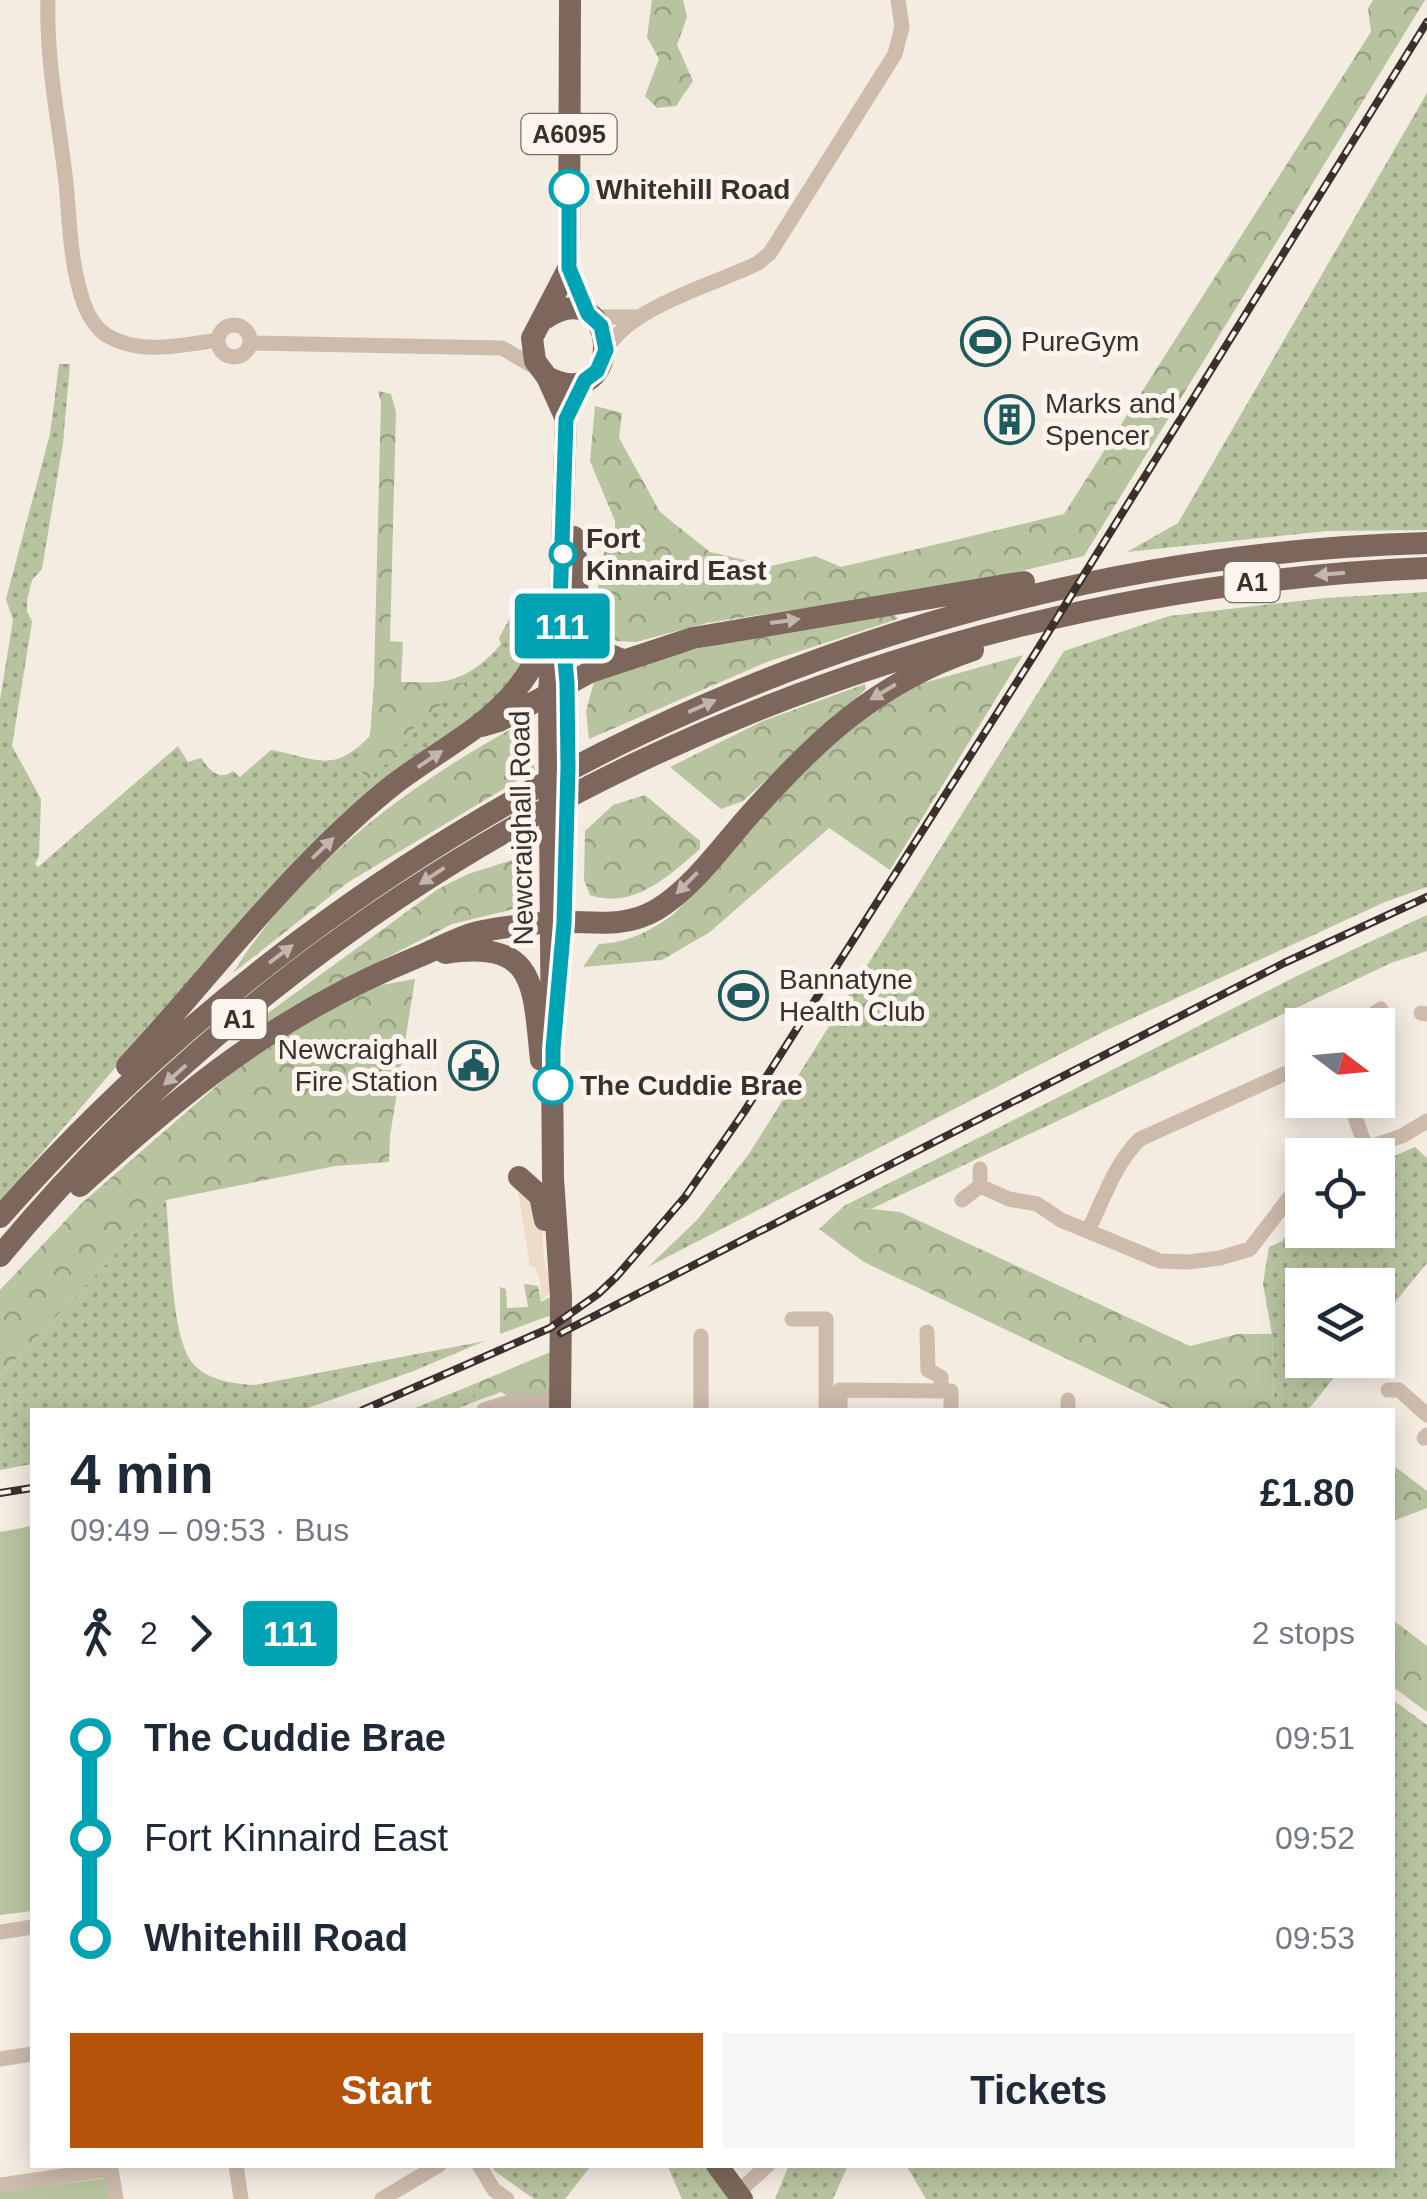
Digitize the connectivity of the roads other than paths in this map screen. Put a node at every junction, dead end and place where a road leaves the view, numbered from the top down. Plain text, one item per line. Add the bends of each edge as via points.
1 (48, 0) edge
2 (570, 0) edge
3 (898, 0) edge
4 (569, 268) junction
5 (590, 315) junction
6 (639, 317) junction
7 (540, 323) junction
8 (502, 348) junction
9 (606, 350) junction
10 (544, 374) junction
11 (585, 380) junction
12 (566, 419) junction
13 (566, 479) junction
14 (1427, 543) edge
15 (1427, 568) edge
16 (562, 578) junction
17 (1063, 581) junction
18 (1036, 620) junction
19 (622, 660) junction
20 (558, 688) junction
21 (482, 726) junction
22 (559, 922) junction
23 (419, 957) junction
24 (1285, 1074) edge
25 (553, 1122) junction
26 (1427, 1122) edge
27 (1395, 1138) edge
28 (52, 1158) junction
29 (980, 1169) dead end
30 (520, 1177) dead end
31 (980, 1186) junction
32 (962, 1200) dead end
33 (1285, 1204) edge
34 (0, 1217) edge
35 (1088, 1231) junction
36 (0, 1256) edge
37 (560, 1264) junction
38 (0, 1270) edge
39 (792, 1319) dead end
40 (927, 1332) dead end
41 (701, 1336) dead end
42 (1397, 1386) dead end
43 (940, 1390) junction
44 (560, 1406) edge
45 (490, 1408) edge
46 (700, 1408) edge
47 (826, 1408) edge
48 (840, 1408) edge
49 (952, 1408) edge
50 (1427, 1415) edge
51 (30, 1927) edge
52 (0, 1932) edge
53 (30, 2054) edge
54 (0, 2060) edge
55 (236, 2168) edge
56 (482, 2168) edge
57 (720, 2168) edge
58 (765, 2168) edge
59 (414, 2171) edge
60 (0, 2185) edge
61 (740, 2196) edge
62 (116, 2199) edge
63 (240, 2199) edge
64 (382, 2199) edge
65 (506, 2199) edge

1 - 8 street via 46,46 73,261 85,306 105,334 144,350 218,340 235,325 250,343
2 - 4 main road, A6095
3 - 6 street via 902,27 895,54 770,253
4 - 5 main road, A6095
4 - 7 main road, A6095
5 - 6 street
5 - 7 main road via 565,309
5 - 9 main road, A6095
6 - 9 street
7 - 8 street
7 - 10 main road, Newcraighall Road via 532,350
8 - 10 street
9 - 11 main road, Newcraighall Road
10 - 11 main road via 566,384
10 - 12 main road, Newcraighall Road
11 - 12 main road, Newcraighall Road
12 - 13 main road, Newcraighall Road
13 - 16 main road, Newcraighall Road
13 - 19 main road via 583,629 593,644
14 - 17 main road, A1 via 1152,558
15 -> 18 main road, A1 via 1254,581
16 - 20 main road, Newcraighall Road via 552,648
16 - 21 main road via 542,649
19 -> 17 main road via 724,631
28 -> 17 main road, A1 via 182,1033 265,966 384,879 513,798 736,690
18 -> 22 main road via 909,676 853,712 656,910 609,924
18 -> 36 main road, A1 via 900,657 716,725 515,825 383,909 252,1008 106,1140
19 - 20 main road
20 - 21 main road
20 - 22 main road, Newcraighall Road
28 -> 21 main road via 93,1102 312,859 391,787
22 - 23 main road via 480,932
22 - 25 main road, Newcraighall Road
23 - 25 main road via 483,950 524,970
23 - 38 main road via 290,1018 205,1078 77,1189
24 - 35 street via 1140,1139
25 - 37 main road, Newcraighall Road
26 - 27 street
28 - 34 main road, A1
29 - 31 street
30 - 37 main road via 540,1196 548,1248
31 - 32 street
31 - 35 street via 1037,1204
33 - 35 street via 1250,1249 1220,1258 1160,1261
37 - 44 main road, Newcraighall Road
39 - 47 street via 826,1318
40 - 43 street via 928,1370 941,1377
41 - 46 street
42 - 50 street
43 - 48 street via 840,1390
43 - 49 street via 952,1390
44 - 45 street via 513,1400
51 - 52 street
53 - 54 street
55 - 63 street
56 - 65 street
57 - 61 main road
58 - 61 street
59 - 64 street
60 - 62 street via 111,2169

